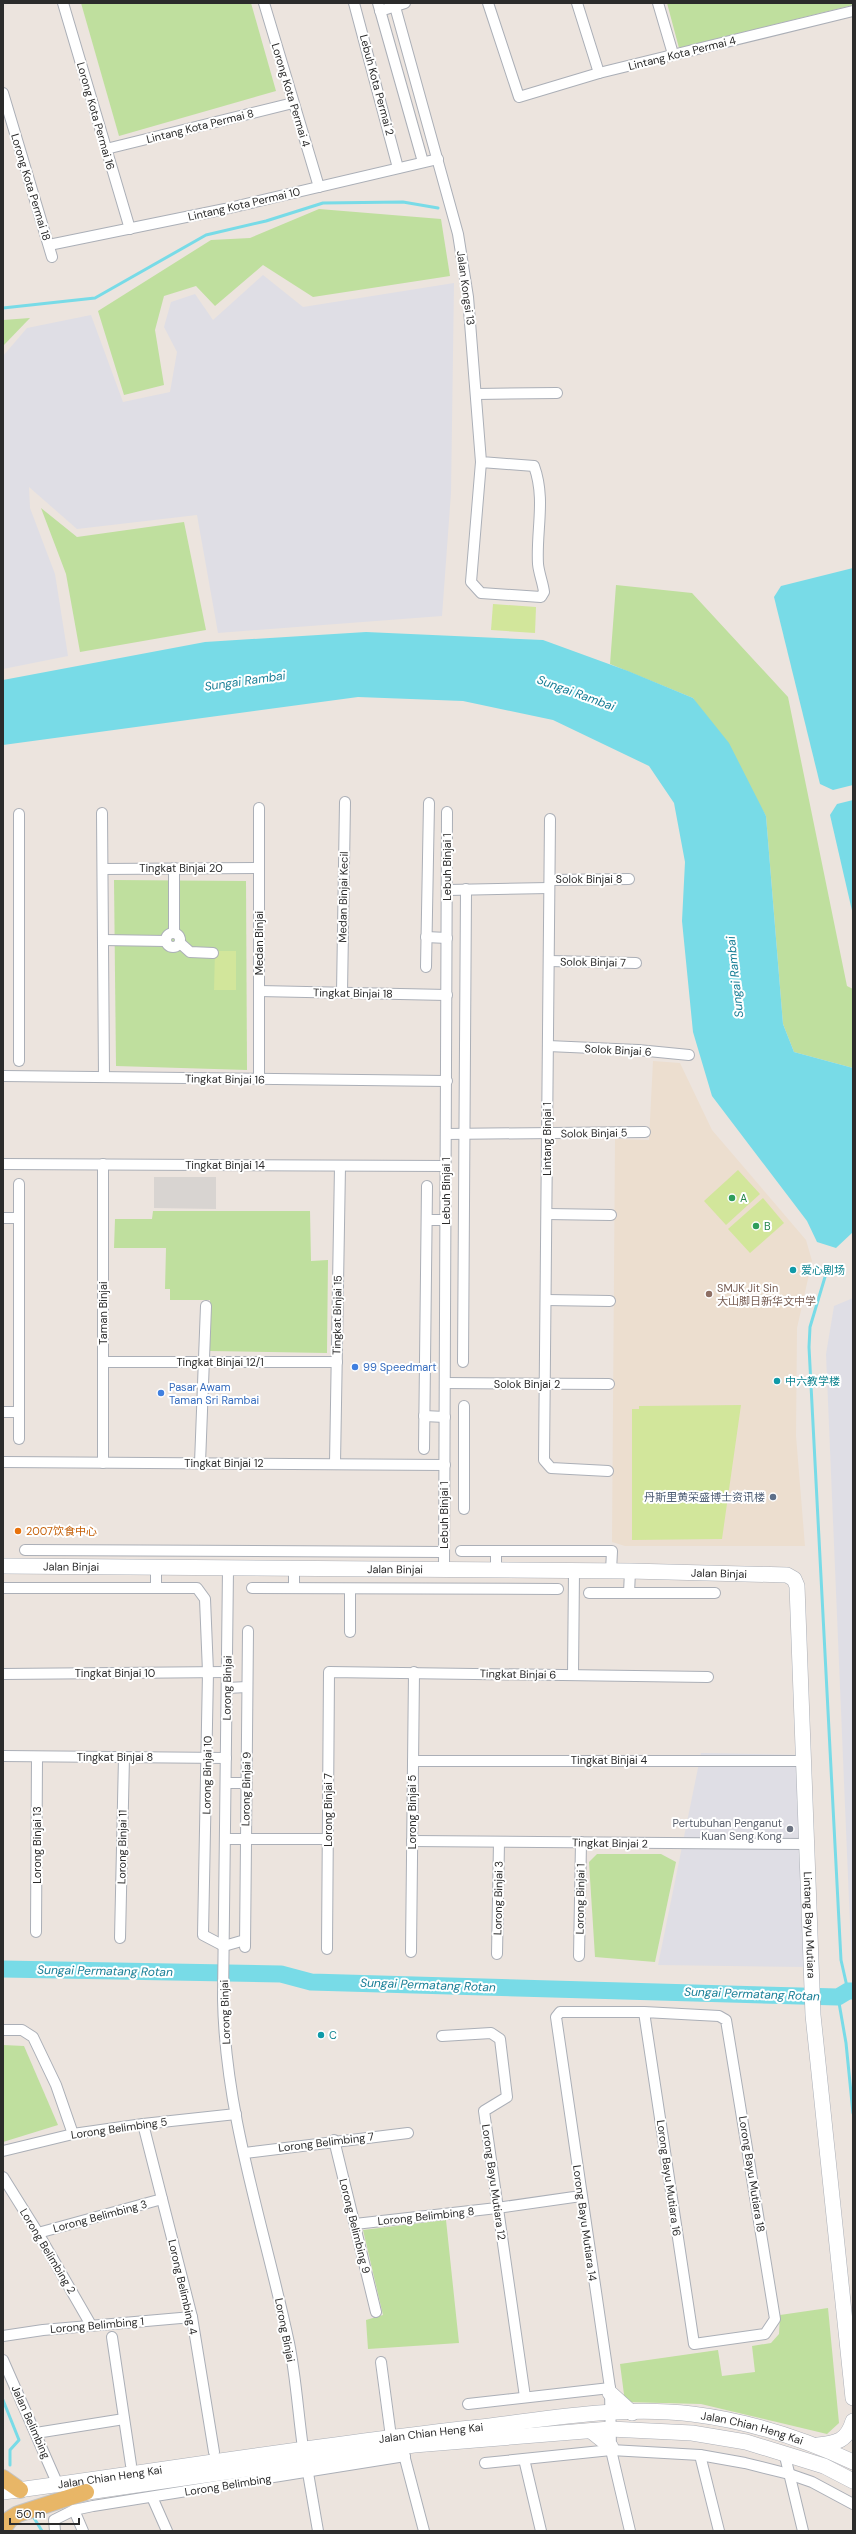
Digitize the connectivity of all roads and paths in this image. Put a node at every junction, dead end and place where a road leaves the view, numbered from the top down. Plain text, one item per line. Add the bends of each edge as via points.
1 (64, 3) edge
2 (264, 3) edge
3 (354, 3) edge
4 (488, 3) edge
5 (578, 3) edge
6 (658, 3) edge
7 (398, 4) edge
8 (379, 7) edge
9 (853, 11) edge
10 (673, 54) junction
11 (599, 73) junction
12 (3, 93) edge
13 (293, 103) junction
14 (106, 149) junction
15 (438, 159) junction
16 (423, 162) junction
17 (398, 168) junction
18 (318, 187) junction
19 (130, 228) junction
20 (49, 246) junction
21 (52, 257) dead end
22 (557, 393) dead end
23 (477, 394) junction
24 (481, 462) junction
25 (345, 802) dead end
26 (428, 803) dead end
27 (258, 808) dead end
28 (447, 812) dead end
29 (102, 813) dead end
30 (19, 814) dead end
31 (550, 819) dead end
32 (174, 868) junction
33 (258, 868) junction
34 (102, 869) junction
35 (629, 879) dead end
36 (550, 884) junction
37 (466, 889) junction
38 (448, 890) junction
39 (174, 933) junction
40 (426, 937) junction
41 (447, 938) junction
42 (103, 940) junction
43 (166, 941) junction
44 (180, 943) junction
45 (213, 952) dead end
46 (549, 961) junction
47 (636, 963) dead end
48 (426, 967) dead end
49 (259, 991) junction
50 (342, 993) junction
51 (447, 995) junction
52 (548, 1046) junction
53 (689, 1056) dead end
54 (19, 1061) dead end
55 (3, 1076) edge
56 (104, 1077) junction
57 (259, 1079) junction
58 (447, 1081) junction
59 (645, 1132) dead end
60 (548, 1133) junction
61 (446, 1134) junction
62 (464, 1134) junction
63 (3, 1164) edge
64 (103, 1164) junction
65 (340, 1166) junction
66 (446, 1166) junction
67 (19, 1184) dead end
68 (427, 1186) dead end
69 (547, 1214) junction
70 (611, 1215) dead end
71 (3, 1218) edge
72 (18, 1218) junction
73 (427, 1220) junction
74 (446, 1220) junction
75 (546, 1300) junction
76 (610, 1301) dead end
77 (206, 1306) dead end
78 (103, 1362) junction
79 (204, 1362) junction
80 (337, 1362) junction
81 (463, 1362) dead end
82 (445, 1383) junction
83 (545, 1384) junction
84 (609, 1384) dead end
85 (464, 1406) dead end
86 (3, 1412) edge
87 (19, 1412) junction
88 (424, 1416) junction
89 (445, 1417) junction
90 (445, 1428) junction
91 (464, 1428) junction
92 (19, 1439) dead end
93 (424, 1449) dead end
94 (3, 1462) edge
95 (103, 1463) junction
96 (200, 1463) junction
97 (335, 1464) junction
98 (445, 1465) junction
99 (608, 1471) dead end
100 (464, 1509) dead end
101 (25, 1550) dead end
102 (51, 1550) junction
103 (461, 1551) dead end
104 (496, 1551) junction
105 (369, 1552) junction
106 (444, 1552) junction
107 (3, 1566) edge
108 (51, 1568) junction
109 (156, 1568) junction
110 (228, 1569) junction
111 (294, 1569) junction
112 (369, 1570) junction
113 (444, 1570) junction
114 (496, 1571) junction
115 (514, 1571) junction
116 (574, 1571) junction
117 (611, 1571) junction
118 (630, 1571) junction
119 (787, 1575) joint
120 (3, 1588) edge
121 (156, 1588) junction
122 (252, 1588) dead end
123 (294, 1588) junction
124 (350, 1588) junction
125 (515, 1589) junction
126 (558, 1589) dead end
127 (589, 1593) dead end
128 (630, 1593) junction
129 (716, 1593) dead end
130 (248, 1631) dead end
131 (350, 1632) dead end
132 (208, 1672) junction
133 (227, 1672) junction
134 (329, 1672) joint
135 (414, 1672) junction
136 (3, 1674) edge
137 (573, 1675) junction
138 (708, 1677) dead end
139 (247, 1687) junction
140 (227, 1688) junction
141 (3, 1756) edge
142 (37, 1757) junction
143 (124, 1757) junction
144 (207, 1758) junction
145 (226, 1758) junction
146 (805, 1760) junction
147 (413, 1761) junction
148 (226, 1783) junction
149 (246, 1783) junction
150 (225, 1839) junction
151 (246, 1839) junction
152 (328, 1839) junction
153 (412, 1841) junction
154 (499, 1842) junction
155 (581, 1842) junction
156 (808, 1844) junction
157 (36, 1932) dead end
158 (120, 1938) dead end
159 (327, 1949) dead end
160 (224, 1951) junction
161 (411, 1952) dead end
162 (497, 1954) dead end
163 (579, 1956) dead end
164 (644, 2012) junction
165 (3, 2030) edge
166 (442, 2036) dead end
167 (236, 2114) junction
168 (143, 2124) junction
169 (408, 2133) dead end
170 (73, 2134) junction
171 (334, 2140) junction
172 (3, 2151) edge
173 (245, 2153) junction
174 (3, 2177) edge
175 (581, 2196) junction
176 (162, 2199) junction
177 (497, 2208) junction
178 (354, 2224) junction
179 (38, 2233) junction
180 (376, 2312) dead end
181 (192, 2318) junction
182 (91, 2326) junction
183 (765, 2334) joint
184 (3, 2336) edge
185 (112, 2337) dead end
186 (3, 2360) edge
187 (381, 2362) dead end
188 (610, 2390) junction
189 (525, 2397) junction
190 (853, 2398) edge
191 (468, 2404) dead end
192 (610, 2412) junction
193 (632, 2413) junction
194 (124, 2419) junction
195 (853, 2421) edge
196 (610, 2429) junction
197 (591, 2431) junction
198 (36, 2433) junction
199 (816, 2445) junction
200 (399, 2447) junction
201 (611, 2448) junction
202 (214, 2452) dead end
203 (784, 2452) junction
204 (700, 2455) junction
205 (524, 2459) junction
206 (306, 2460) junction
207 (853, 2462) edge
208 (485, 2463) dead end
209 (131, 2465) dead end
210 (789, 2474) junction
211 (3, 2478) edge
212 (853, 2481) edge
213 (58, 2485) junction
214 (20, 2490) junction
215 (3, 2492) edge
216 (86, 2492) junction
217 (152, 2497) junction
218 (3, 2502) edge
219 (853, 2504) edge
220 (74, 2510) junction
221 (3, 2529) edge
222 (55, 2531) edge
223 (83, 2531) edge
224 (167, 2531) edge
225 (318, 2531) edge
226 (424, 2531) edge
227 (541, 2531) edge
228 (630, 2531) edge
229 (718, 2531) edge
230 (803, 2531) edge

1 - 14 street, Lorong Kota Permai 16
2 - 13 street, Lorong Kota Permai 4
3 - 17 street, Lebuh Kota Permai 2
4 - 11 street, Lintang Kota Permai 4 via 519,97
5 - 11 street
6 - 10 street
7 - 8 street
7 - 15 street, Jalan Kongsi 13
8 - 16 street, Lebuh Kota Permai 2
9 - 10 street, Lintang Kota Permai 4
10 - 11 street, Lintang Kota Permai 4
12 - 20 street, Lorong Kota Permai 18
13 - 14 street, Lintang Kota Permai 8
13 - 18 street, Lorong Kota Permai 4
14 - 19 street, Lorong Kota Permai 16
15 - 16 street, Lintang Kota Permai 10
15 - 23 street, Jalan Kongsi 13 via 461,249
16 - 17 street, Lintang Kota Permai 10
17 - 18 street, Lintang Kota Permai 10
18 - 19 street, Lintang Kota Permai 10
19 - 20 street, Lintang Kota Permai 10
20 - 21 street, Lorong Kota Permai 18
22 - 23 street
23 - 24 street, Jalan Kongsi 13
24 - 24 street, Jalan Kongsi 13 via 471,582 481,593 541,597 544,592 538,565 542,499 534,466
25 - 50 street, Medan Binjai Kecil
26 - 40 street, Lebuh Binjai 1
27 - 33 street, Medan Binjai
28 - 38 street, Lebuh Binjai 1
29 - 34 street
30 - 54 street
31 - 36 street, Lintang Binjai 1
32 - 33 street, Tingkat Binjai 20
32 - 34 street, Tingkat Binjai 20
32 - 39 street
33 - 49 street, Medan Binjai
34 - 42 street
35 - 36 street, Solok Binjai 8
36 - 37 street, Solok Binjai 8
36 - 46 street, Lintang Binjai 1
37 - 38 street, Solok Binjai 8
37 - 62 street, Lebuh Binjai 1
38 - 41 street, Lebuh Binjai 1
39 - 43 street via 168,935
39 - 44 street via 180,937
40 - 41 street
40 - 48 street, Lebuh Binjai 1
41 - 51 street, Lebuh Binjai 1
42 - 43 street
42 - 56 street
43 - 44 street via 173,947
44 - 45 street via 190,952
46 - 47 street, Solok Binjai 7
46 - 52 street, Lintang Binjai 1
49 - 50 street, Tingkat Binjai 18
49 - 57 street, Medan Binjai
50 - 51 street, Tingkat Binjai 18
51 - 58 street, Lebuh Binjai 1
52 - 53 street, Solok Binjai 6 via 638,1050
52 - 60 street, Lintang Binjai 1
55 - 56 street, Tingkat Binjai 16
56 - 57 street, Tingkat Binjai 16
57 - 58 street, Tingkat Binjai 16
58 - 61 street, Lebuh Binjai 1
59 - 60 street, Solok Binjai 5
60 - 62 street, Solok Binjai 5
60 - 69 street, Lintang Binjai 1
61 - 62 street, Solok Binjai 5
61 - 66 street, Lebuh Binjai 1
62 - 81 street, Lebuh Binjai 1
63 - 64 street, Tingkat Binjai 14
64 - 65 street, Tingkat Binjai 14
64 - 78 street, Taman Binjai
65 - 66 street, Tingkat Binjai 14
65 - 80 street, Tingkat Binjai 15
66 - 74 street, Lebuh Binjai 1
67 - 72 street
68 - 73 street
69 - 70 street
69 - 75 street, Lintang Binjai 1
71 - 72 street
72 - 87 street
73 - 74 street
73 - 88 street
74 - 82 street, Lebuh Binjai 1
75 - 76 street
75 - 83 street, Lintang Binjai 1
77 - 79 street
78 - 79 street, Tingkat Binjai 12/1
78 - 95 street, Taman Binjai
79 - 80 street, Tingkat Binjai 12/1
79 - 96 street
80 - 97 street, Tingkat Binjai 15
82 - 83 street, Solok Binjai 2
82 - 89 street, Lebuh Binjai 1
83 - 84 street, Solok Binjai 2
83 - 99 street, Lintang Binjai 1 via 544,1460 551,1468
85 - 91 street, Lebuh Binjai 1
86 - 87 street
87 - 92 street
88 - 89 street
88 - 93 street
89 - 90 street, Lebuh Binjai 1
90 - 91 street
90 - 98 street, Lebuh Binjai 1
91 - 100 street, Lebuh Binjai 1
94 - 95 street, Tingkat Binjai 12
95 - 96 street, Tingkat Binjai 12
96 - 97 street, Tingkat Binjai 12
97 - 98 street, Tingkat Binjai 12
98 - 106 street, Lebuh Binjai 1
101 - 102 street
102 - 105 street
102 - 108 street
103 - 104 street
104 - 114 street
104 - 117 street via 612,1551
105 - 106 street
105 - 112 street
106 - 113 street, Lebuh Binjai 1
107 - 108 main road, Jalan Binjai
108 - 109 main road, Jalan Binjai
109 - 110 main road, Jalan Binjai
109 - 121 street
110 - 111 main road, Jalan Binjai
110 - 133 street, Lorong Binjai
111 - 112 main road, Jalan Binjai
111 - 123 street
112 - 113 main road, Jalan Binjai
113 - 114 main road, Jalan Binjai
114 - 115 main road, Jalan Binjai
115 - 116 main road, Jalan Binjai
115 - 125 street
116 - 117 main road, Jalan Binjai
116 - 137 street
117 - 118 main road, Jalan Binjai
118 - 119 main road, Jalan Binjai
118 - 128 street
119 - 146 main road, Lintang Bayu Mutiara via 794,1579 797,1586
120 - 121 street
121 - 132 street, Lorong Binjai 10 via 197,1588 202,1593 205,1599
122 - 123 street
123 - 124 street
124 - 125 street
124 - 131 street
125 - 126 street
127 - 128 street
128 - 129 street
130 - 139 street, Lorong Binjai 9
132 - 133 street, Tingkat Binjai 10
132 - 136 street, Tingkat Binjai 10
132 - 144 street, Lorong Binjai 10
133 - 140 street, Lorong Binjai
134 - 135 street, Tingkat Binjai 6
134 - 152 street, Lorong Binjai 7
135 - 137 street, Tingkat Binjai 6
135 - 147 street, Lorong Binjai 5
137 - 138 street, Tingkat Binjai 6
139 - 140 street
139 - 149 street, Lorong Binjai 9
140 - 145 street, Lorong Binjai
141 - 142 street, Tingkat Binjai 8
142 - 143 street, Tingkat Binjai 8
142 - 157 street, Lorong Binjai 13
143 - 144 street, Tingkat Binjai 8
143 - 158 street, Lorong Binjai 11
144 - 145 street, Tingkat Binjai 8
144 - 160 street, Lorong Binjai 10 via 203,1935
145 - 148 street, Lorong Binjai
146 - 147 street, Tingkat Binjai 4
146 - 156 main road, Lintang Bayu Mutiara
147 - 153 street, Lorong Binjai 5
148 - 149 street
148 - 150 street, Lorong Binjai
149 - 151 street, Lorong Binjai 9
150 - 151 street
150 - 160 street, Lorong Binjai
151 - 152 street
151 - 160 street, Lorong Binjai 9 via 245,1944
152 - 159 street, Lorong Binjai 7
153 - 154 street, Tingkat Binjai 2
153 - 161 street, Lorong Binjai 5
154 - 155 street, Tingkat Binjai 2
154 - 162 street, Lorong Binjai 3
155 - 156 street, Tingkat Binjai 2
155 - 163 street, Lorong Binjai 1
156 - 190 main road, Lintang Bayu Mutiara via 813,2014
160 - 167 street, Lorong Binjai via 223,1999 227,2065
164 - 175 street, Lorong Bayu Mutiara 14 via 563,2011 556,2017
164 - 183 street, Lorong Bayu Mutiara 18 via 719,2016 729,2024 774,2319
164 - 183 street, Lorong Bayu Mutiara 16 via 694,2344
165 - 170 street via 22,2030 33,2037 56,2084
166 - 177 street, Lorong Bayu Mutiara 12 via 491,2033 500,2039 507,2097 484,2111
167 - 168 street, Lorong Belimbing 5
167 - 173 street, Lorong Binjai
168 - 170 street, Lorong Belimbing 5
168 - 176 street, Lorong Belimbing 4
169 - 171 street, Lorong Belimbing 7
170 - 172 street, Lorong Belimbing 5
171 - 173 street, Lorong Belimbing 7
171 - 178 street, Lorong Belimbing 9
173 - 206 street, Lorong Binjai via 289,2344
174 - 179 street, Lorong Belimbing 2
175 - 177 street, Lorong Belimbing 8
175 - 188 street, Lorong Bayu Mutiara 14
176 - 179 street, Lorong Belimbing 3
176 - 181 street, Lorong Belimbing 4
177 - 178 street, Lorong Belimbing 8
177 - 189 street, Lorong Bayu Mutiara 12
178 - 180 street, Lorong Belimbing 9
179 - 182 street, Lorong Belimbing 2
181 - 182 street, Lorong Belimbing 1
181 - 202 street, Lorong Belimbing 4
182 - 184 street, Lorong Belimbing 1
185 - 194 street
186 - 198 street, Jalan Belimbing
187 - 200 street
188 - 189 street
188 - 192 street, Lorong Bayu Mutiara 14
188 - 193 main road
189 - 191 street
192 - 193 main road, Jalan Chian Heng Kai
192 - 196 street, Lorong Bayu Mutiara 14
192 - 200 main road, Jalan Chian Heng Kai
193 - 199 main road, Jalan Chian Heng Kai via 691,2414 775,2430
194 - 198 street
194 - 209 street
195 - 199 main road via 843,2440 836,2444
196 - 197 main road, Jalan Chian Heng Kai
196 - 201 street, Lorong Bayu Mutiara 14
196 - 203 main road, Jalan Chian Heng Kai via 692,2433 746,2442
197 - 200 main road, Jalan Chian Heng Kai via 508,2439 470,2439
197 - 201 main road
198 - 213 street, Jalan Belimbing
199 - 207 main road, Jalan Chian Heng Kai
200 - 206 main road, Jalan Chian Heng Kai
200 - 206 street, Lorong Belimbing
200 - 226 street
201 - 204 street
201 - 205 street
201 - 228 street, Lorong Bayu Mutiara 14
203 - 210 street
203 - 212 main road, Jalan Chian Heng Kai via 824,2466
204 - 210 street
204 - 229 street
205 - 208 street
205 - 227 street
206 - 213 main road, Jalan Chian Heng Kai
206 - 216 main road, Jalan Chian Heng Kai
206 - 217 street, Lorong Belimbing
206 - 225 street, Lorong Binjai
210 - 219 street via 812,2482
210 - 230 street
211 - 214 main road
213 - 214 main road, Jalan Chian Heng Kai
214 - 215 main road, Jalan Chian Heng Kai
216 - 218 main road, Jalan Chian Heng Kai
216 - 221 main road via 18,2514 10,2519
217 - 220 street, Lorong Belimbing
217 - 224 street
220 - 222 street, Lorong Belimbing via 54,2520
220 - 223 street

